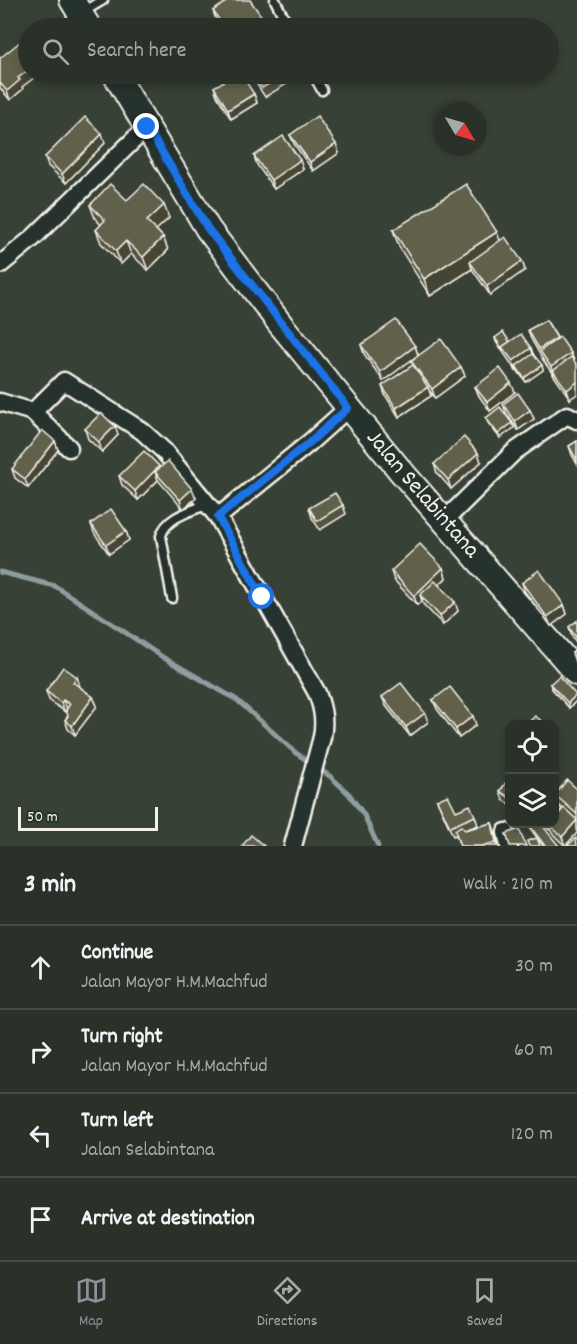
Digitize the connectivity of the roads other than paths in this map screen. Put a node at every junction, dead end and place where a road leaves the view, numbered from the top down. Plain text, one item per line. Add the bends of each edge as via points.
1 (103, 0) edge
2 (274, 0) edge
3 (80, 14) edge
4 (284, 18) edge
5 (121, 84) edge
6 (319, 84) edge
7 (322, 90) dead end
8 (147, 127) junction
9 (0, 265) edge
10 (0, 402) edge
11 (348, 408) junction
12 (33, 412) junction
13 (577, 420) edge
14 (69, 448) dead end
15 (213, 511) junction
16 (444, 521) junction
17 (172, 598) dead end
18 (577, 673) edge
19 (293, 846) edge

1 - 3 lane
2 - 4 lane
5 - 8 street, Jalan Selabintana
6 - 7 lane
8 - 9 street
8 - 11 street, Jalan Selabintana via 208,229
10 - 12 street
11 - 15 street via 309,443
11 - 16 street, Jalan Selabintana
12 - 14 street
12 - 15 street via 63,381 68,381 142,431 164,451
13 - 16 street via 567,415 514,452
15 - 17 lane via 176,518 162,530
15 - 19 street via 322,708 322,737
16 - 18 street, Jalan Selabintana

